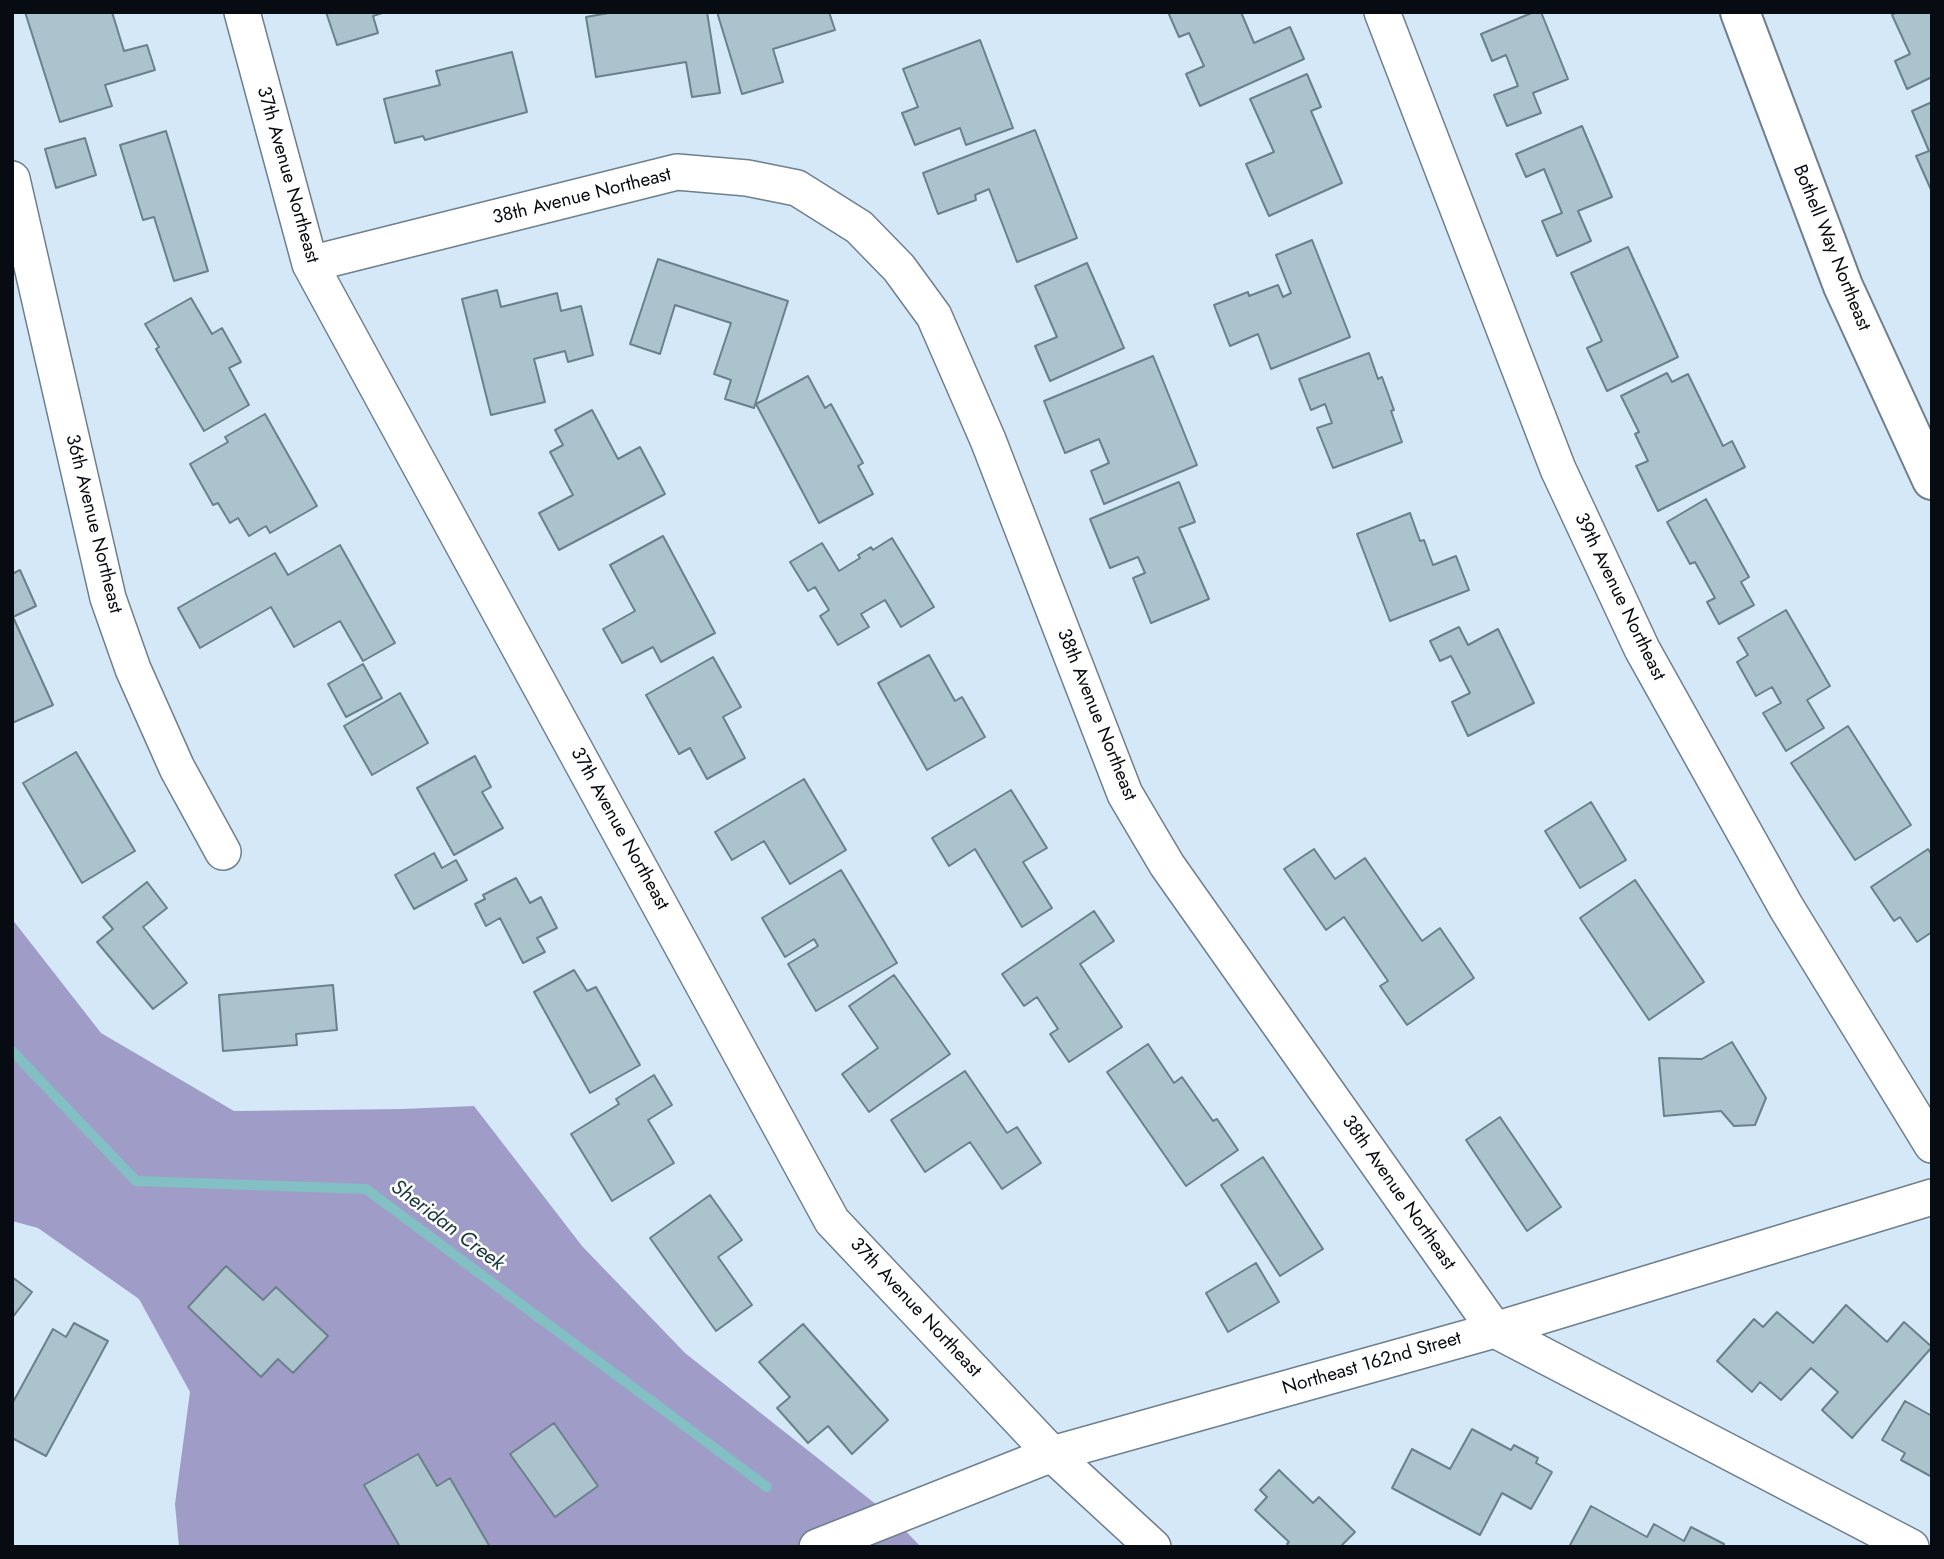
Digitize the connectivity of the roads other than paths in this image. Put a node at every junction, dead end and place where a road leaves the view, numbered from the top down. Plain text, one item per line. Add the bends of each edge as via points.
1 (242, 12) edge
2 (1382, 12) edge
3 (1740, 12) edge
4 (12, 179) edge
5 (310, 264) junction
6 (1932, 480) edge
7 (223, 852) dead end
8 (1932, 1145) edge
9 (1932, 1197) edge
10 (1495, 1330) junction
11 (1052, 1454) junction
12 (817, 1547) edge
13 (1153, 1547) edge
14 (1911, 1547) edge

1 - 5 street, 37th Avenue Northeast
2 - 8 street, 39th Avenue Northeast via 1558,469 1642,649 1786,907
3 - 6 main road, Bothell Way Northeast via 1843,286
4 - 7 street, 36th Avenue Northeast via 108,598 133,669 177,768
5 - 10 street, 38th Avenue Northeast via 677,173 747,178 797,188 859,227 899,268 934,316 988,440 1125,794 1167,865
5 - 11 street, 37th Avenue Northeast via 832,1221
9 - 10 street, Northeast 162nd Street
10 - 11 street, Northeast 162nd Street
10 - 14 street, 38th Avenue Northeast
11 - 12 street, Northeast 162nd Street
11 - 13 street, 37th Avenue Northeast

